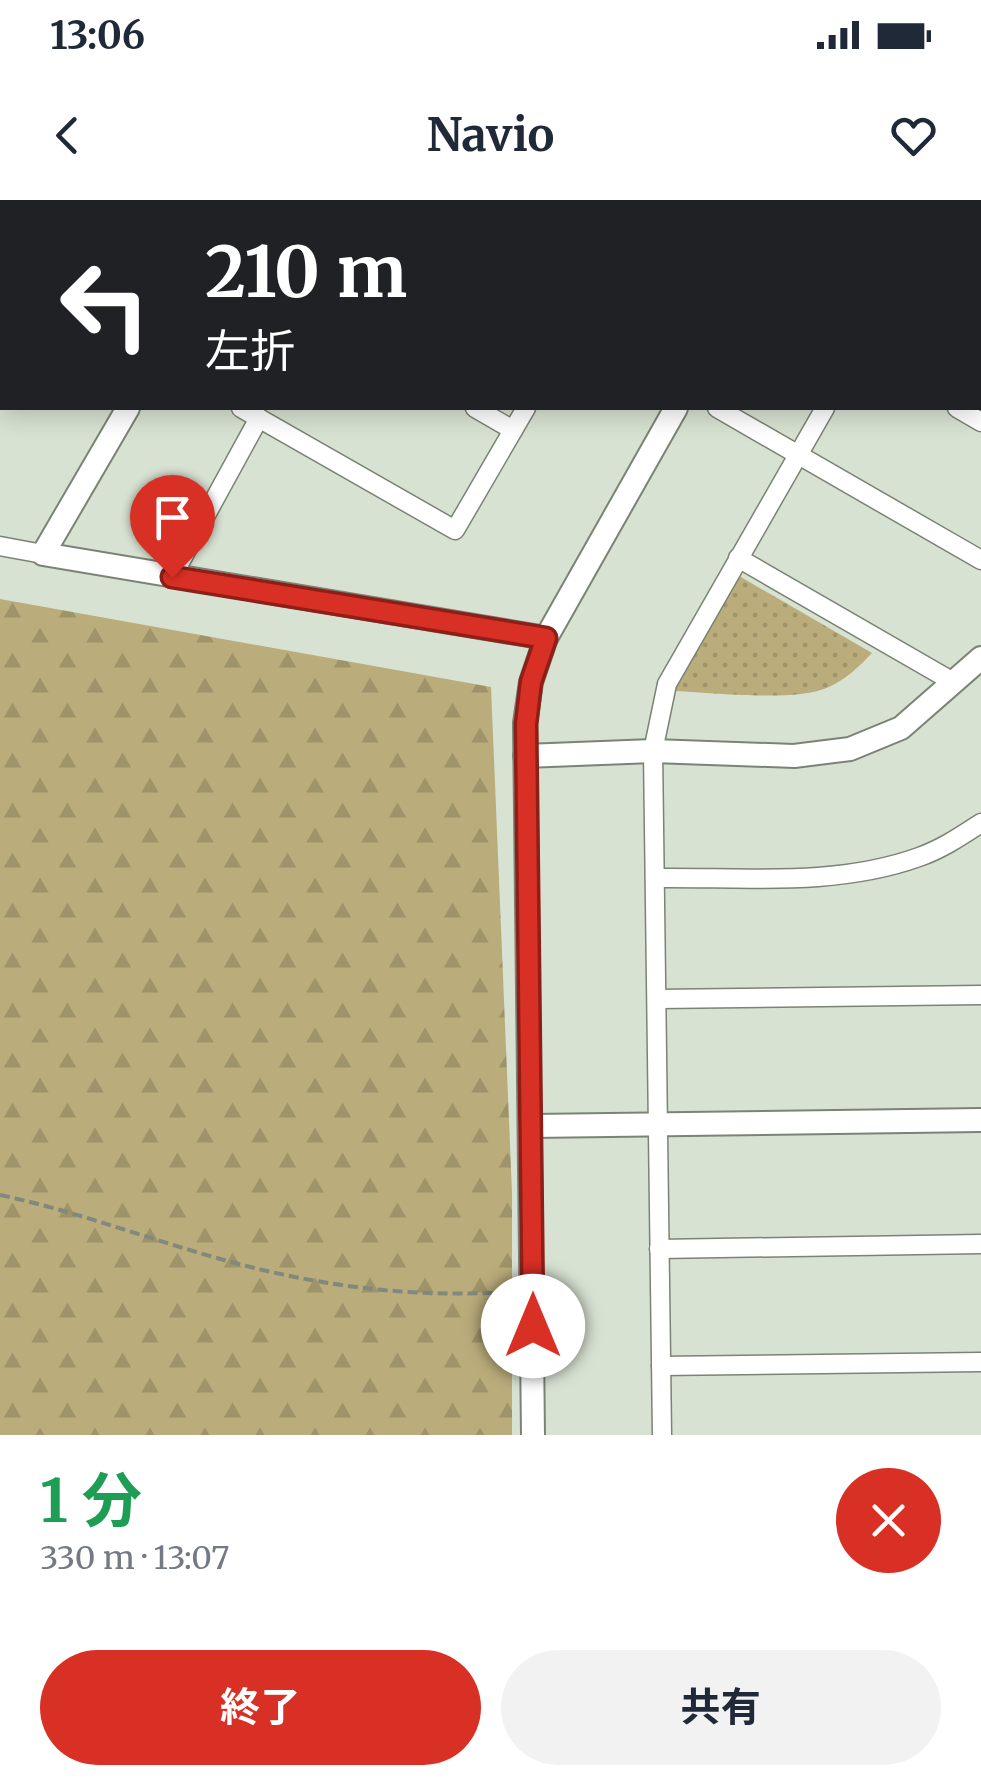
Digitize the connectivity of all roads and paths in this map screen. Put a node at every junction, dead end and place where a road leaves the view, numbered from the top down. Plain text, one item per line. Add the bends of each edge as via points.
1 (127, 410) edge
2 (245, 410) edge
3 (478, 410) edge
4 (525, 410) edge
5 (675, 410) edge
6 (720, 410) edge
7 (824, 410) edge
8 (259, 418) junction
9 (513, 430) junction
10 (798, 455) junction
11 (0, 546) edge
12 (43, 554) junction
13 (738, 558) junction
14 (981, 560) edge
15 (172, 577) junction
16 (546, 638) junction
17 (981, 658) edge
18 (955, 682) junction
19 (653, 751) junction
20 (525, 756) junction
21 (981, 823) edge
22 (656, 878) junction
23 (981, 995) edge
24 (657, 999) junction
25 (981, 1120) edge
26 (658, 1123) junction
27 (532, 1126) junction
28 (0, 1195) edge
29 (981, 1244) edge
30 (659, 1249) junction
31 (533, 1290) junction
32 (981, 1362) edge
33 (661, 1366) junction
34 (534, 1435) edge
35 (662, 1435) edge

1 - 12 street
2 - 8 street
3 - 9 street
4 - 9 street
5 - 16 street
6 - 10 street
7 - 10 street
8 - 9 street via 455,530
8 - 15 street
10 - 13 street
10 - 14 street
11 - 12 street
12 - 15 street
13 - 18 street
13 - 19 street via 667,684
15 - 16 street
16 - 20 street via 531,682
17 - 18 street
18 - 19 street via 901,728 850,749 794,756
19 - 20 street
19 - 22 street
20 - 27 street
21 - 22 street via 922,856 866,872
22 - 24 street
23 - 24 street
24 - 26 street
25 - 26 street
26 - 27 street
26 - 30 street
27 - 31 street
28 - 31 path via 329,1285 448,1296
29 - 30 street
30 - 33 street
31 - 34 street
32 - 33 street
33 - 35 street

